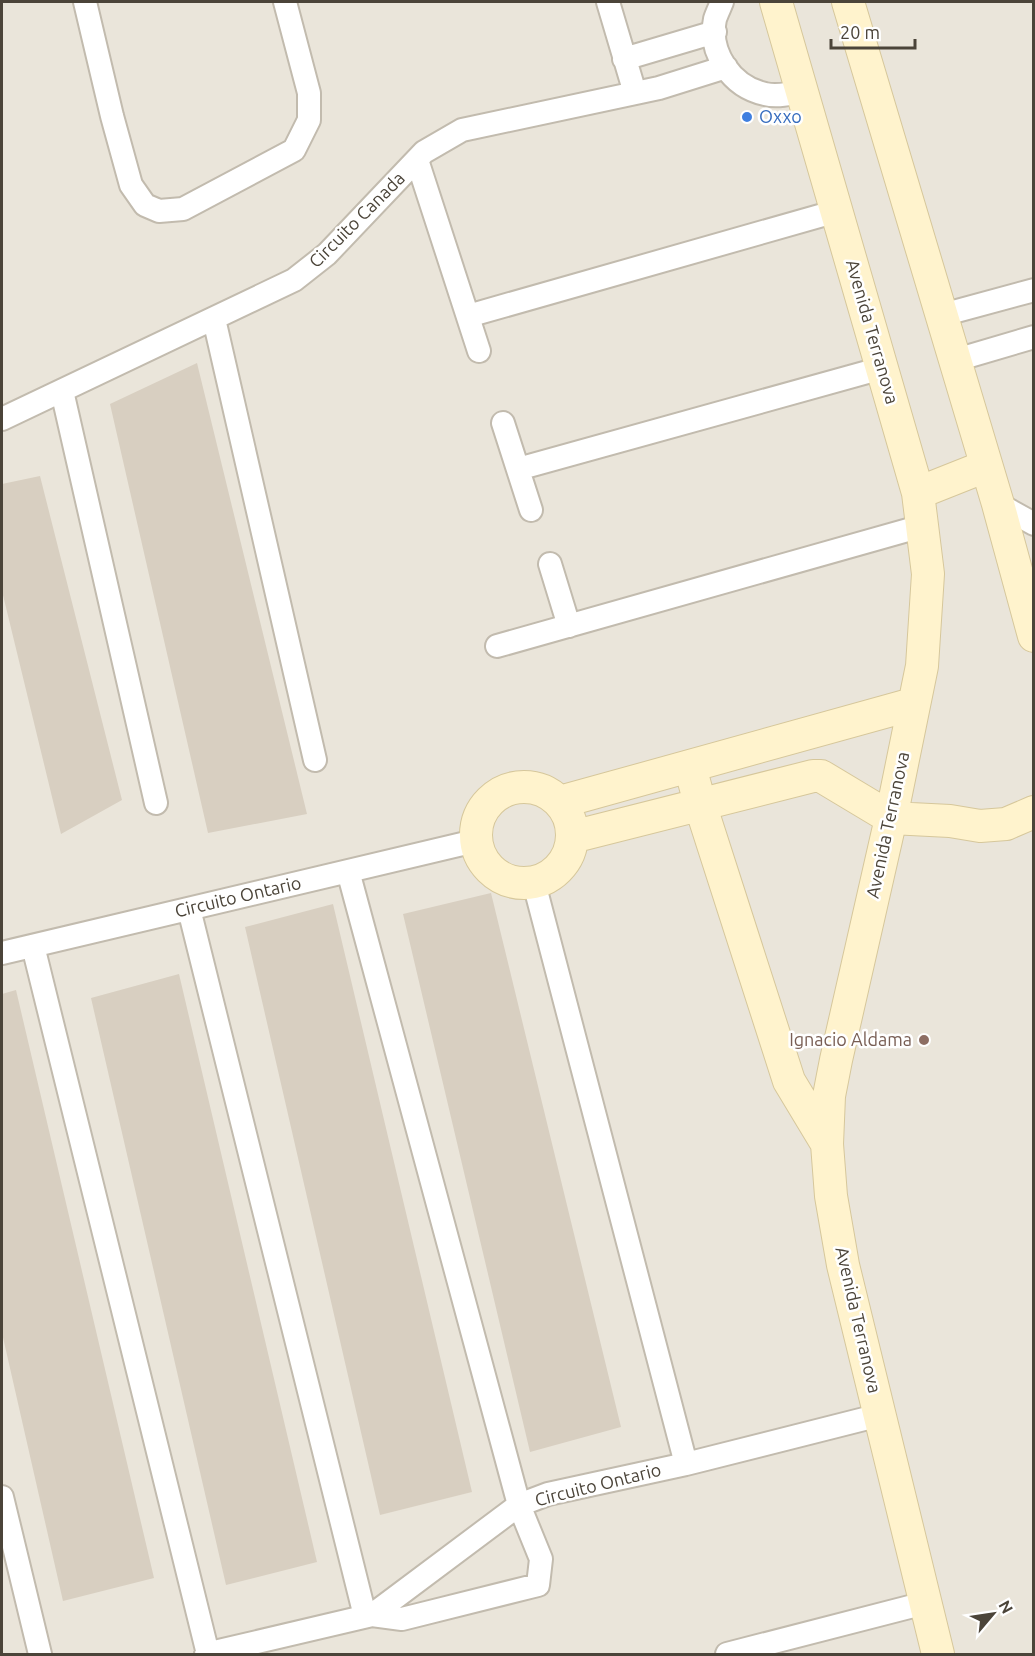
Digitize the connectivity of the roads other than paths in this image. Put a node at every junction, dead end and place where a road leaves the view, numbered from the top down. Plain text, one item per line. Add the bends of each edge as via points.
1 (85, 2) edge
2 (285, 2) edge
3 (608, 2) edge
4 (722, 2) edge
5 (776, 2) edge
6 (848, 2) edge
7 (715, 32) junction
8 (624, 59) junction
9 (726, 68) junction
10 (802, 92) junction
11 (635, 93) junction
12 (417, 160) junction
13 (837, 212) junction
14 (1034, 290) edge
15 (942, 315) junction
16 (468, 316) junction
17 (214, 319) junction
18 (1034, 337) edge
19 (479, 351) dead end
20 (956, 360) junction
21 (882, 368) junction
22 (62, 391) junction
23 (2, 419) edge
24 (503, 423) dead end
25 (986, 466) junction
26 (518, 470) junction
27 (918, 493) junction
28 (998, 504) junction
29 (531, 510) dead end
30 (1034, 524) edge
31 (922, 526) junction
32 (550, 564) dead end
33 (569, 626) junction
34 (1034, 636) edge
35 (497, 646) dead end
36 (913, 704) junction
37 (315, 760) dead end
38 (690, 766) junction
39 (560, 802) junction
40 (156, 803) dead end
41 (700, 804) junction
42 (1034, 812) edge
43 (891, 818) junction
44 (572, 837) junction
45 (475, 841) junction
46 (348, 871) junction
47 (534, 883) junction
48 (189, 909) junction
49 (33, 946) junction
50 (2, 953) edge
51 (827, 1143) junction
52 (880, 1415) junction
53 (686, 1464) junction
54 (2, 1497) edge
55 (519, 1505) junction
56 (925, 1604) junction
57 (369, 1615) junction
58 (40, 1654) edge
59 (207, 1654) edge
60 (727, 1654) edge
61 (938, 1654) edge

1 - 2 street via 132,185 145,205 159,211 183,209 294,150 309,120 309,93
3 - 8 street
4 - 7 street
5 - 10 street, Avenida Terranova
6 - 15 street
7 - 8 street
7 - 9 street via 714,39
8 - 11 street
9 - 10 street via 747,88 765,95
9 - 11 street, Circuito Canada
10 - 13 street, Avenida Terranova
11 - 12 street, Circuito Canada via 462,130
12 - 16 street
12 - 17 street, Circuito Canada via 327,254 294,280
13 - 16 street
13 - 21 street, Avenida Terranova
14 - 15 street
15 - 20 street
16 - 19 street
17 - 22 street, Circuito Canada
17 - 37 street
18 - 20 street
20 - 25 street
21 - 26 street
21 - 27 street, Avenida Terranova
22 - 23 street, Circuito Canada
22 - 40 street
24 - 26 street
25 - 27 street
25 - 28 street
26 - 29 street
27 - 31 street, Avenida Terranova
28 - 30 street
28 - 34 street
31 - 33 street
31 - 36 street, Avenida Terranova via 928,574 922,666
32 - 33 street
33 - 35 street
36 - 38 street
36 - 43 street, Avenida Terranova
38 - 39 street
38 - 41 street
39 - 44 street
39 - 45 street via 537,788 500,793 486,805 477,822
41 - 43 street via 821,776
41 - 44 street
41 - 51 street via 789,1081
42 - 43 street via 1006,824 980,826
43 - 51 street, Avenida Terranova via 836,1060 829,1096
44 - 47 street via 561,867
45 - 46 street, Circuito Ontario
45 - 47 street via 481,859 494,874 510,882
46 - 48 street, Circuito Ontario
46 - 55 street
47 - 53 street
48 - 49 street, Circuito Ontario
48 - 57 street
49 - 50 street, Circuito Ontario
49 - 59 street
51 - 52 street, Avenida Terranova via 843,1266
52 - 53 street, Circuito Ontario
52 - 56 street, Avenida Terranova
53 - 55 street, Circuito Ontario via 548,1494
54 - 58 street
55 - 57 street, Circuito Ontario
55 - 57 street via 541,1559 538,1585 402,1619
56 - 60 street
56 - 61 street, Avenida Terranova
57 - 59 street, Circuito Ontario

